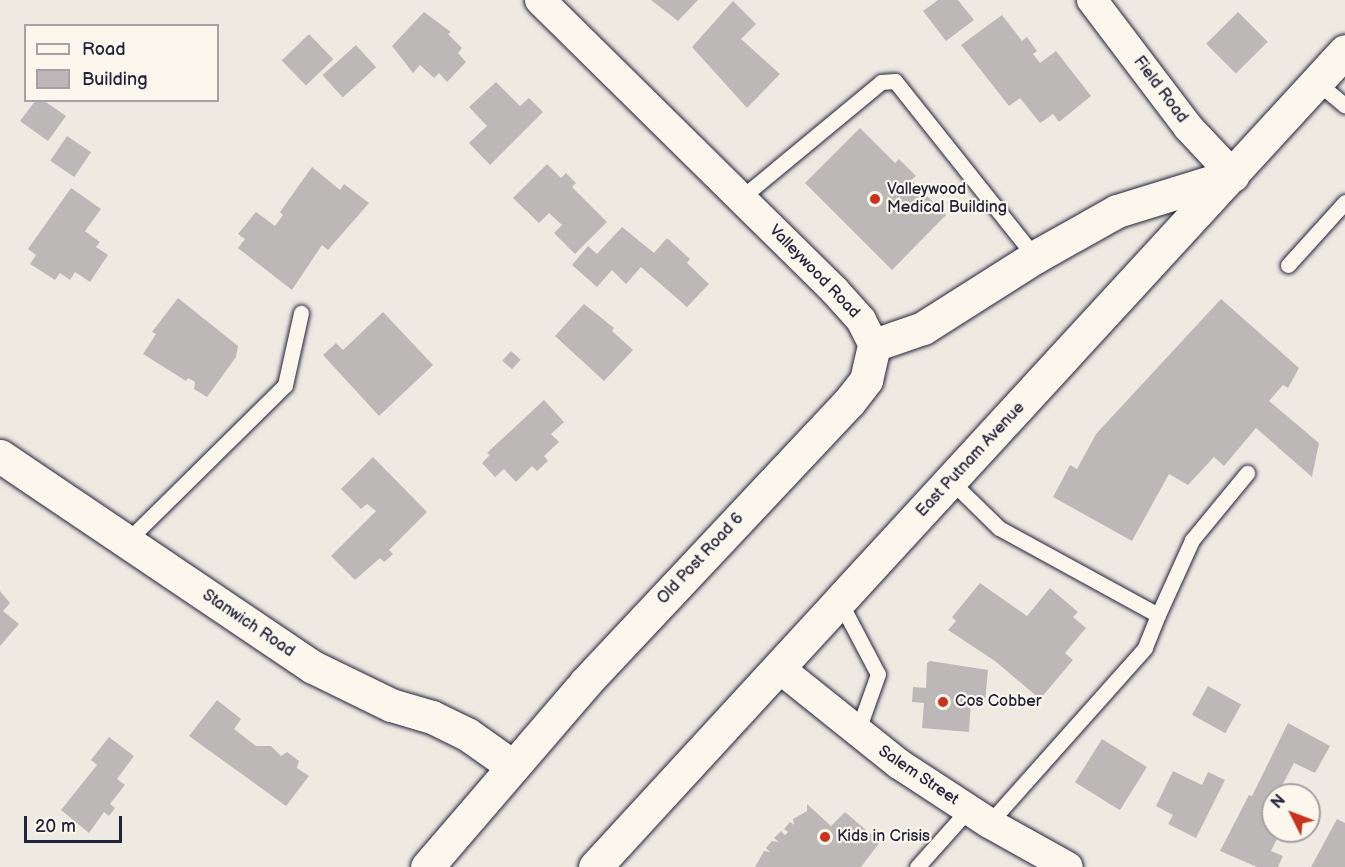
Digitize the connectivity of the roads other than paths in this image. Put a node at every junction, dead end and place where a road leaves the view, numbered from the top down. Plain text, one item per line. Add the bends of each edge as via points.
1 (540, 0) edge
2 (1092, 0) edge
3 (1345, 51) edge
4 (1318, 83) junction
5 (1345, 106) edge
6 (1233, 175) junction
7 (741, 198) junction
8 (1345, 202) edge
9 (1035, 257) junction
10 (1288, 265) dead end
11 (301, 313) dead end
12 (874, 345) junction
13 (0, 456) edge
14 (1247, 473) dead end
15 (951, 482) junction
16 (126, 542) junction
17 (840, 602) junction
18 (1158, 615) junction
19 (779, 668) junction
20 (856, 733) junction
21 (511, 765) junction
22 (978, 817) junction
23 (427, 867) edge
24 (595, 867) edge
25 (917, 867) edge
26 (1068, 867) edge

1 - 7 street, Valleywood Road
2 - 6 street, Field Road via 1188,127
3 - 4 street, East Putnam Avenue
4 - 5 lane
4 - 6 street, East Putnam Avenue
6 - 9 street via 1117,211
6 - 15 street, East Putnam Avenue
7 - 9 lane via 881,82 895,81
7 - 12 street, Valleywood Road via 861,320
8 - 10 lane
9 - 12 street via 923,328
11 - 16 lane via 285,385
12 - 21 street, Old Post Road 6 via 866,380 849,402
13 - 16 street, Stanwich Road
14 - 18 lane via 1192,540
15 - 17 street, East Putnam Avenue
15 - 18 lane via 999,528
16 - 21 street, Stanwich Road via 313,667 391,705 432,717 467,734
17 - 19 street, East Putnam Avenue
17 - 20 lane via 878,674
18 - 22 lane via 1145,648
19 - 20 street, Salem Street
19 - 24 street, East Putnam Avenue
20 - 22 street, Salem Street
21 - 23 street, Old Post Road 6
22 - 25 lane
22 - 26 street, Salem Street

